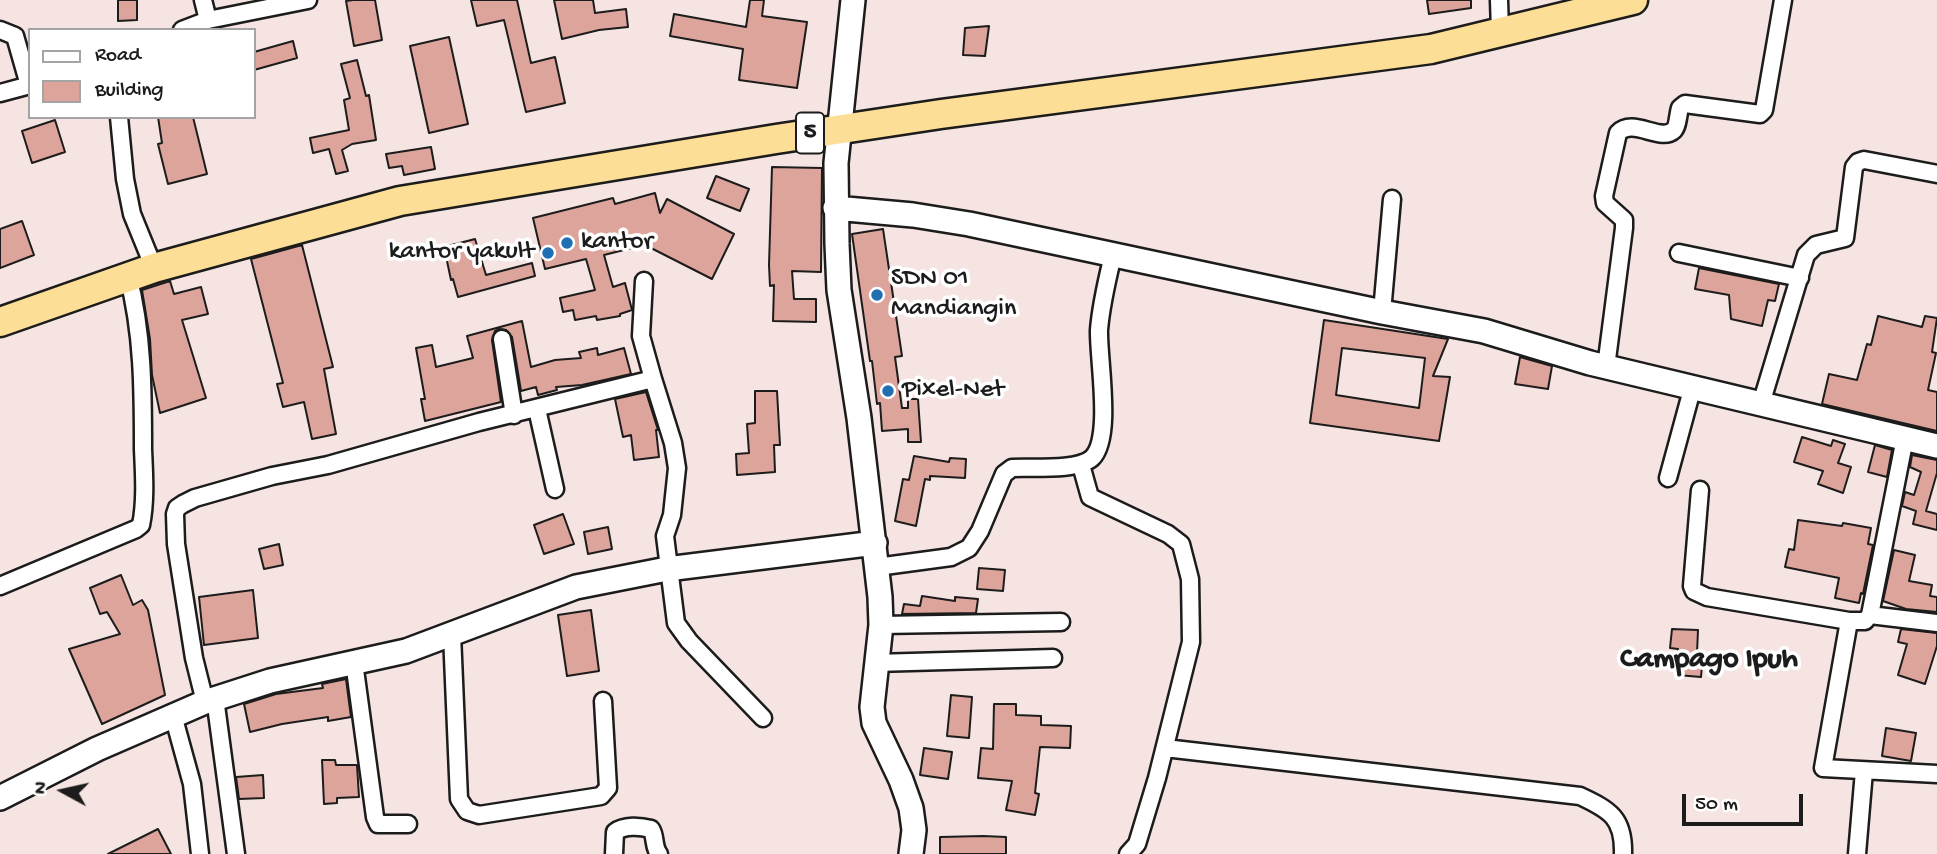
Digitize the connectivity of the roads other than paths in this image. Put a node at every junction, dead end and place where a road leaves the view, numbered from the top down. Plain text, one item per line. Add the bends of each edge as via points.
1 (203, 0) edge
2 (308, 0) edge
3 (853, 0) edge
4 (1499, 0) edge
5 (1633, 0) edge
6 (1783, 0) edge
7 (208, 20) junction
8 (187, 28) edge
9 (0, 30) edge
10 (1500, 32) junction
11 (28, 82) edge
12 (28, 85) edge
13 (0, 93) edge
14 (119, 119) edge
15 (841, 129) junction
16 (1937, 174) edge
17 (1392, 199) dead end
18 (835, 208) junction
19 (1679, 253) dead end
20 (1113, 255) junction
21 (141, 272) junction
22 (1800, 278) junction
23 (644, 281) dead end
24 (1382, 312) junction
25 (0, 321) edge
26 (502, 339) dead end
27 (1606, 366) junction
28 (653, 379) junction
29 (1693, 386) junction
30 (1761, 404) junction
31 (537, 409) junction
32 (514, 415) junction
33 (1905, 438) junction
34 (1937, 446) edge
35 (1081, 465) junction
36 (1668, 478) dead end
37 (555, 489) dead end
38 (1700, 490) dead end
39 (874, 543) junction
40 (877, 567) junction
41 (667, 569) junction
42 (0, 586) edge
43 (1870, 615) junction
44 (1849, 621) junction
45 (1061, 622) dead end
46 (1937, 623) edge
47 (881, 625) junction
48 (452, 634) junction
49 (1053, 657) dead end
50 (354, 662) junction
51 (875, 663) junction
52 (210, 700) junction
53 (603, 701) dead end
54 (173, 715) junction
55 (763, 718) dead end
56 (1165, 748) junction
57 (1864, 771) junction
58 (1937, 774) edge
59 (0, 798) edge
60 (408, 824) dead end
61 (200, 854) edge
62 (236, 854) edge
63 (614, 854) edge
64 (659, 854) edge
65 (911, 854) edge
66 (1128, 854) edge
67 (1623, 854) edge
68 (1857, 854) edge

1 - 7 street
2 - 7 street
3 - 15 street
4 - 10 street
5 - 10 highway, 5
6 - 27 street via 1760,114 1685,104 1671,132 1628,127 1618,133 1604,196 1605,203 1624,220 1625,228
7 - 8 street
9 - 11 street via 15,36
10 - 15 highway, 5 via 1418,51
12 - 13 street
14 - 21 street
15 - 18 street
15 - 21 highway, 5 via 400,201
16 - 22 street via 1858,162 1845,238 1816,245 1807,255
17 - 24 street
18 - 20 street via 935,218
18 - 39 street via 839,290
19 - 22 street
20 - 24 street
20 - 35 street via 1099,332 1104,394 1101,433 1092,458
21 - 25 highway, 5
21 - 42 street via 141,525
22 - 30 street
23 - 28 street via 642,336
24 - 27 street via 1484,331
26 - 32 street
27 - 29 street
28 - 31 street
28 - 41 street via 677,468 665,536
29 - 30 street
29 - 36 street
30 - 33 street
31 - 32 street
31 - 37 street
32 - 52 street via 328,466 272,476 195,498 177,508 176,544 184,603 194,658
33 - 34 street
33 - 43 street
35 - 40 street via 1012,468 1003,474 969,548 951,557
35 - 56 street via 1090,497 1181,544 1190,579 1191,642
38 - 44 street via 1694,592
39 - 40 street
39 - 41 street
40 - 47 street
41 - 48 street via 576,587
41 - 55 street via 676,623
43 - 44 street via 1866,621
43 - 46 street
44 - 57 street via 1822,768
45 - 47 street
47 - 51 street
48 - 50 street via 406,651
48 - 53 street via 459,799 467,811 479,815 601,796 608,788
49 - 51 street
50 - 52 street
50 - 60 street via 375,817 378,824
51 - 65 street via 874,723 911,808
52 - 54 street
52 - 62 street
54 - 59 street
54 - 61 street via 192,784
56 - 66 street via 1137,844
56 - 67 street via 1580,796 1614,815 1623,838
57 - 58 street
57 - 68 street
63 - 64 street via 615,832 645,827 654,833

